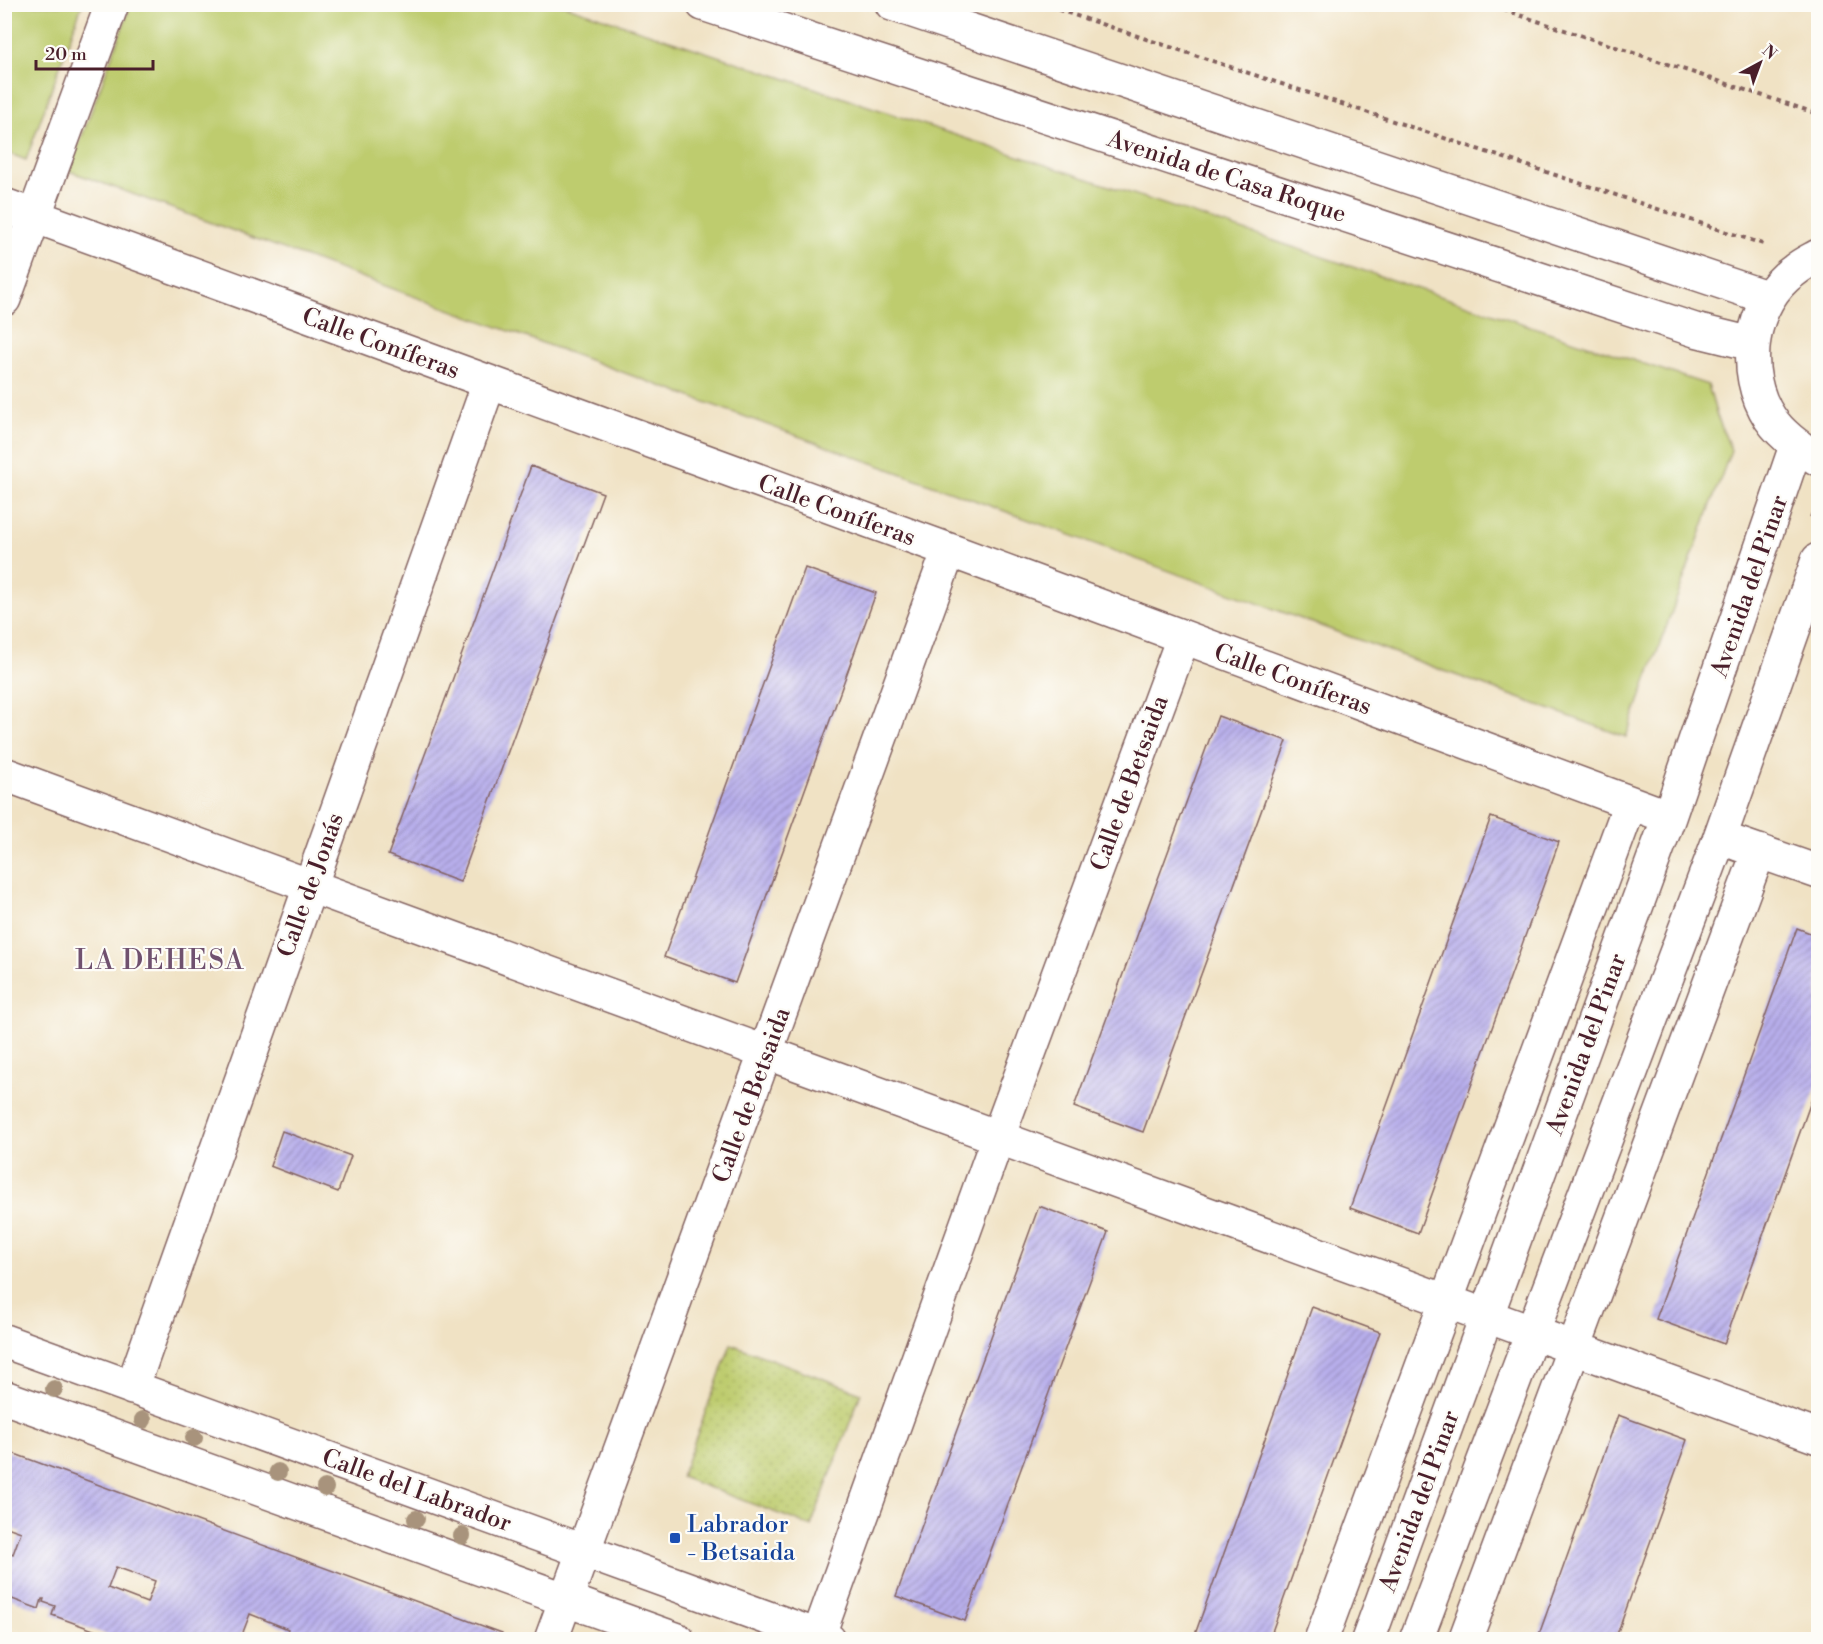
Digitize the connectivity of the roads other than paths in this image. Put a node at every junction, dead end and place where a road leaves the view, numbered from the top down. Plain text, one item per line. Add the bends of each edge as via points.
1 (112, 4) edge
2 (703, 4) edge
3 (892, 4) edge
4 (4, 205) edge
5 (35, 216) junction
6 (1818, 256) edge
7 (1769, 298) junction
8 (4, 299) edge
9 (1752, 344) junction
10 (489, 383) junction
11 (1807, 453) edge
12 (949, 550) junction
13 (1818, 560) edge
14 (1183, 638) junction
15 (4, 774) edge
16 (1630, 804) junction
17 (1669, 817) junction
18 (1720, 837) junction
19 (1759, 851) junction
20 (1818, 873) edge
21 (310, 886) junction
22 (766, 1053) junction
23 (998, 1137) junction
24 (1447, 1301) junction
25 (1487, 1316) junction
26 (1533, 1332) junction
27 (4, 1341) edge
28 (1574, 1347) junction
29 (132, 1388) junction
30 (4, 1397) edge
31 (1818, 1437) edge
32 (585, 1551) junction
33 (566, 1600) junction
34 (822, 1638) edge
35 (551, 1640) edge
36 (678, 1640) edge
37 (1321, 1640) edge
38 (1368, 1640) edge
39 (1416, 1640) edge
40 (1465, 1640) edge

1 - 5 street
2 - 9 street, Avenida de Casa Roque via 1695,330
3 - 7 street
4 - 5 street, Calle Coníferas
5 - 8 street
5 - 10 street, Calle Coníferas
6 - 7 street via 1793,271
7 - 9 street
9 - 11 street via 1755,383 1770,418
10 - 12 street, Calle Coníferas
10 - 21 street, Calle de Jonás
11 - 17 street, Avenida del Pinar
12 - 14 street, Calle Coníferas
12 - 22 street, Calle de Betsaida
13 - 18 street, Avenida del Pinar
14 - 16 street, Calle Coníferas
14 - 23 street, Calle de Betsaida
15 - 21 street
16 - 17 street, Calle Coníferas
16 - 24 street, Avenida del Pinar
17 - 25 street, Avenida del Pinar
18 - 19 street
18 - 26 street, Avenida del Pinar
19 - 20 street
19 - 28 street
21 - 22 street
21 - 29 street, Calle de Jonás
22 - 23 street
22 - 32 street, Calle de Betsaida
23 - 24 street
23 - 34 street, Calle de Betsaida
24 - 25 street
24 - 37 street, Avenida del Pinar
25 - 26 street
25 - 38 street, Avenida del Pinar
26 - 28 street
26 - 39 street, Avenida del Pinar
27 - 29 street, Calle del Labrador
28 - 31 street
28 - 40 street
29 - 32 street, Calle del Labrador
30 - 33 street
32 - 33 street, Calle de Betsaida
32 - 34 street, Calle del Labrador
33 - 35 street, Calle de Betsaida
33 - 36 street

